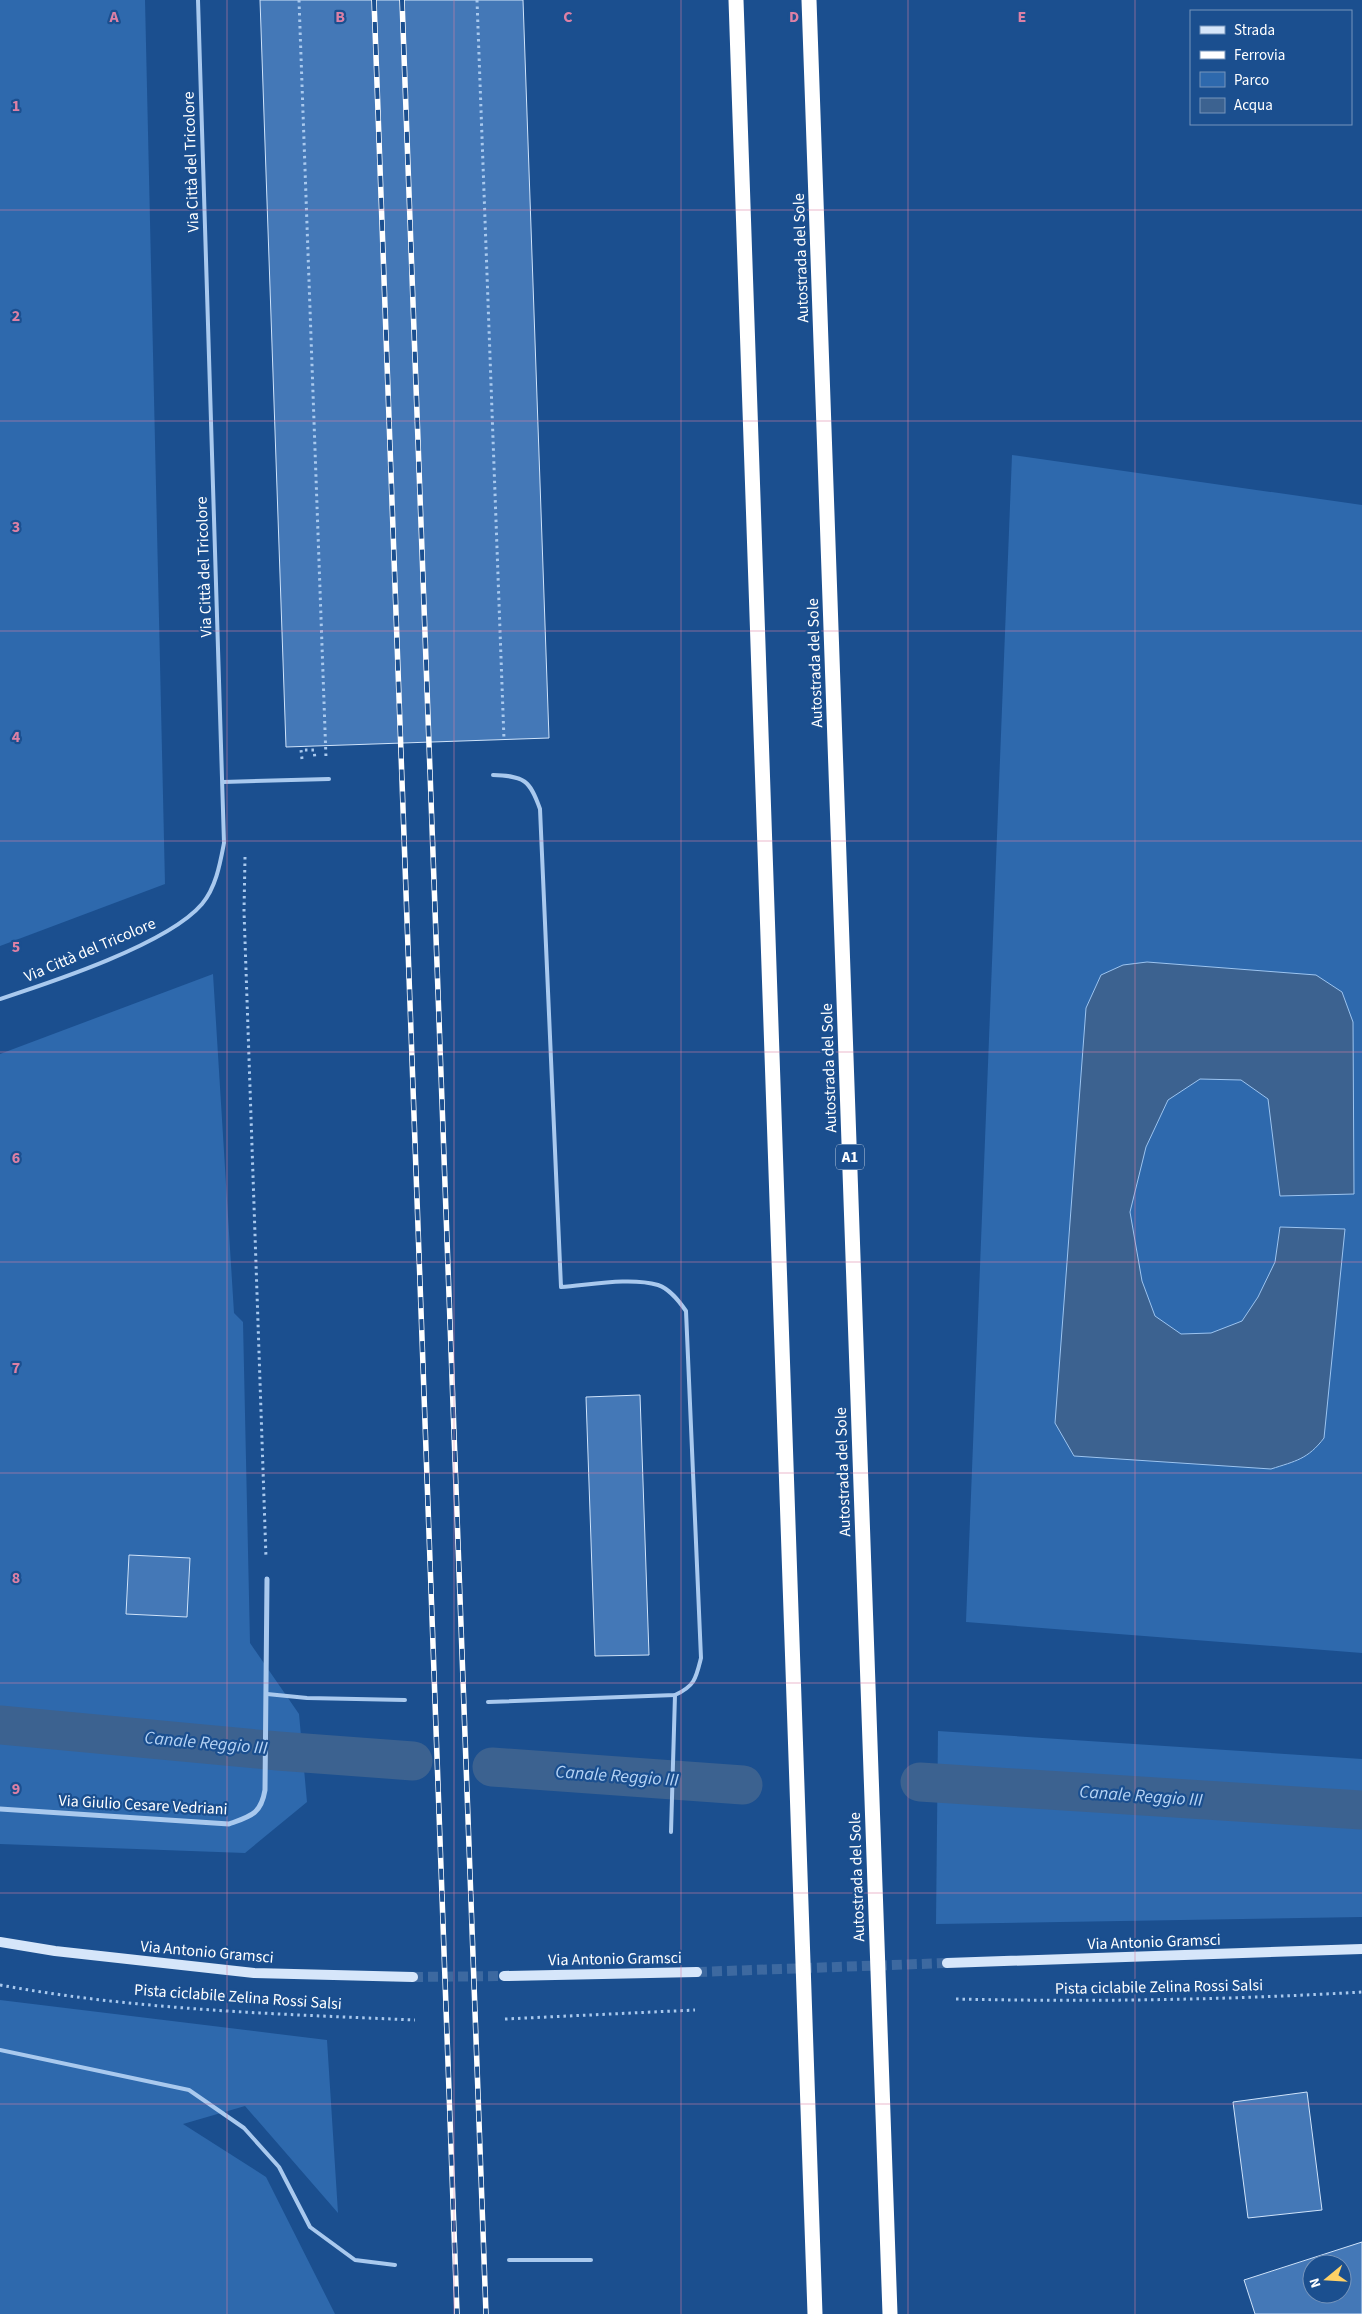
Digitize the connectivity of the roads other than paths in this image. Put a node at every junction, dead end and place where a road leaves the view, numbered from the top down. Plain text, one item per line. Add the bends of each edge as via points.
1 (198, 0) edge
2 (736, 0) edge
3 (810, 0) edge
4 (493, 775) dead end
5 (329, 779) dead end
6 (224, 782) junction
7 (0, 999) edge
8 (266, 1579) road end
9 (267, 1694) junction
10 (675, 1695) junction
11 (405, 1700) dead end
12 (488, 1702) dead end
13 (0, 1809) edge
14 (671, 1832) dead end
15 (0, 1942) edge
16 (1362, 1949) edge
17 (947, 1963) tunnel mouth
18 (697, 1972) tunnel mouth
19 (504, 1976) tunnel mouth
20 (413, 1977) tunnel mouth
21 (0, 2050) edge
22 (509, 2260) dead end
23 (591, 2260) dead end
24 (395, 2265) dead end
25 (815, 2314) edge
26 (890, 2314) edge

1 - 6 lane, Via Città del Tricolore
2 - 25 highway
3 - 26 highway, Autostrada del Sole / A1
4 - 10 lane via 516,776 533,789 540,809 561,1286 636,1282 659,1286 676,1297 686,1310 701,1658 696,1679 686,1690
5 - 6 lane
6 - 7 lane, Via Città del Tricolore via 224,843 217,875 203,903 183,921 159,935 101,962
8 - 9 street, Via Giulio Cesare Vedriani
9 - 11 lane
9 - 13 street, Via Giulio Cesare Vedriani via 265,1790 263,1803 253,1815 229,1824
10 - 12 lane
10 - 14 lane
15 - 20 street, Via Antonio Gramsci via 254,1973
16 - 17 street, Via Antonio Gramsci
18 - 19 street, Via Antonio Gramsci
21 - 24 lane via 189,2090 244,2128 279,2167 310,2228 355,2260
22 - 23 lane

